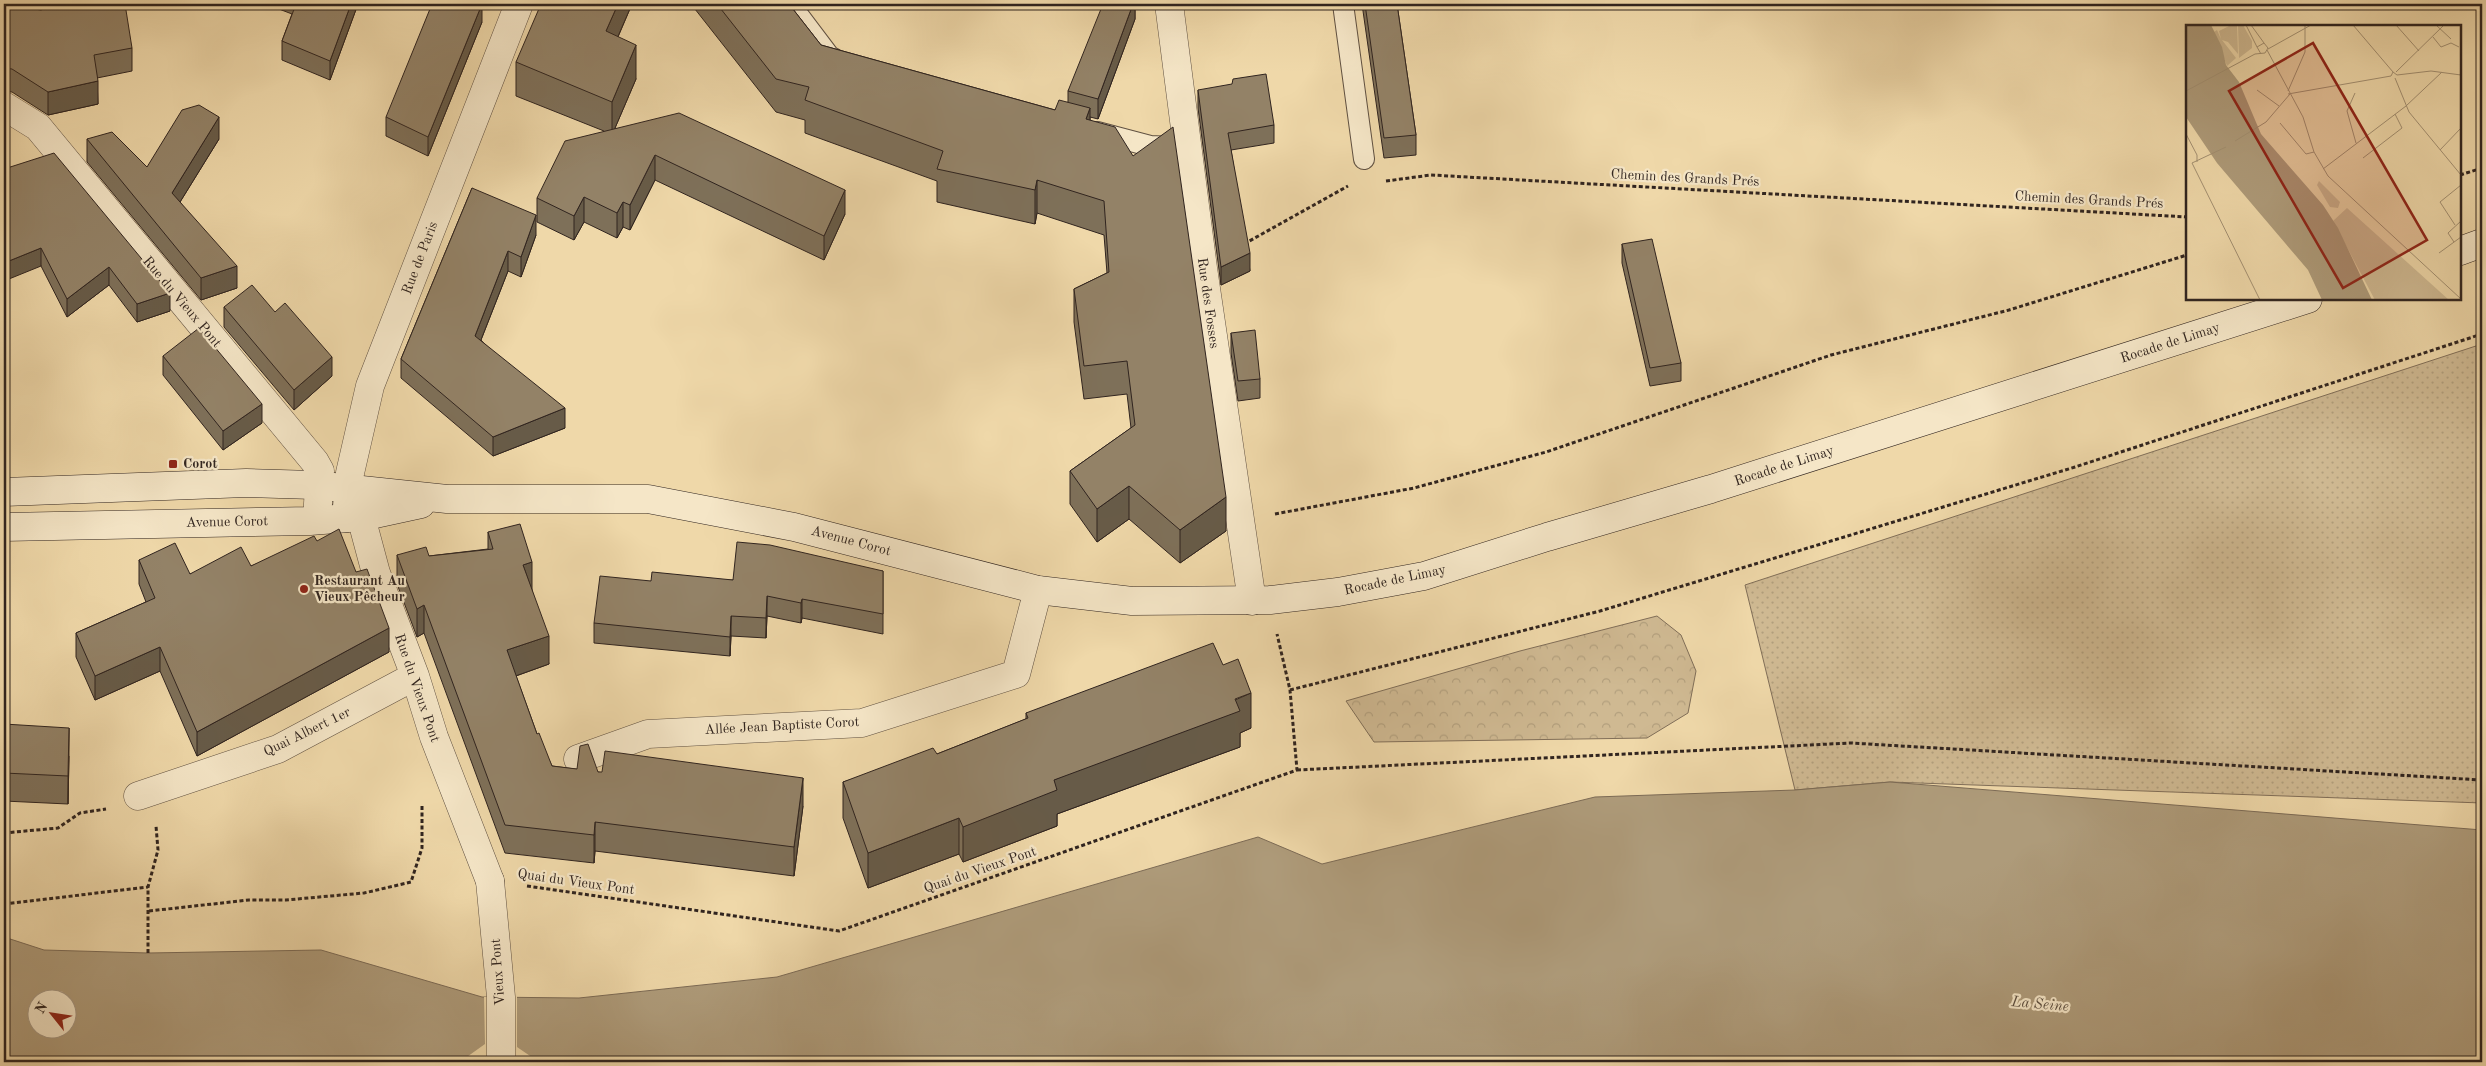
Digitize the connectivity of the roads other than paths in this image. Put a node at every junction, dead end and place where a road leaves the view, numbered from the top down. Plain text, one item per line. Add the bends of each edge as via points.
1 (519, 4) edge
2 (790, 4) edge
3 (1170, 4) edge
4 (1343, 4) edge
5 (848, 62) edge
6 (4, 106) edge
7 (1074, 125) edge
8 (1187, 147) junction
9 (1364, 159) dead end
10 (2482, 244) edge
11 (2461, 251) edge
12 (2305, 300) edge
13 (319, 486) junction
14 (354, 489) junction
15 (4, 492) edge
16 (447, 499) junction
17 (354, 518) junction
18 (318, 520) junction
19 (4, 527) edge
20 (1038, 590) junction
21 (1261, 600) junction
22 (414, 676) junction
23 (578, 759) edge
24 (138, 796) road end
25 (490, 881) joint
26 (501, 1062) edge

1 - 14 street, Rue de Paris via 370,386
2 - 5 lane via 830,57
3 - 8 street, Rue des Fosses
4 - 9 lane
6 - 13 street, Rue du Vieux Pont via 38,127 315,462 320,471
7 - 8 lane via 1150,146
8 - 21 street, Rue des Fosses via 1240,520
10 - 11 street
12 - 21 street, Rocade de Limay via 1711,489 1424,576 1338,592
13 - 14 street, Avenue Corot
13 - 15 street, Avenue Corot via 236,483
13 - 18 street, Rue du Vieux Pont
14 - 16 street, Avenue Corot
14 - 17 street, Rue de Paris
16 - 17 street, Avenue Corot
16 - 20 street, Avenue Corot via 648,499 794,526
17 - 18 street, Avenue Corot
17 - 22 street, Rue du Vieux Pont
18 - 19 street, Avenue Corot
20 - 21 street, Avenue Corot via 1132,601
20 - 23 street, Allée Jean Baptiste Corot via 1016,674 862,723 648,734
22 - 24 street, Quai Albert 1er via 278,749
22 - 25 street, Rue du Vieux Pont
25 - 26 street, Vieux Pont via 501,996

